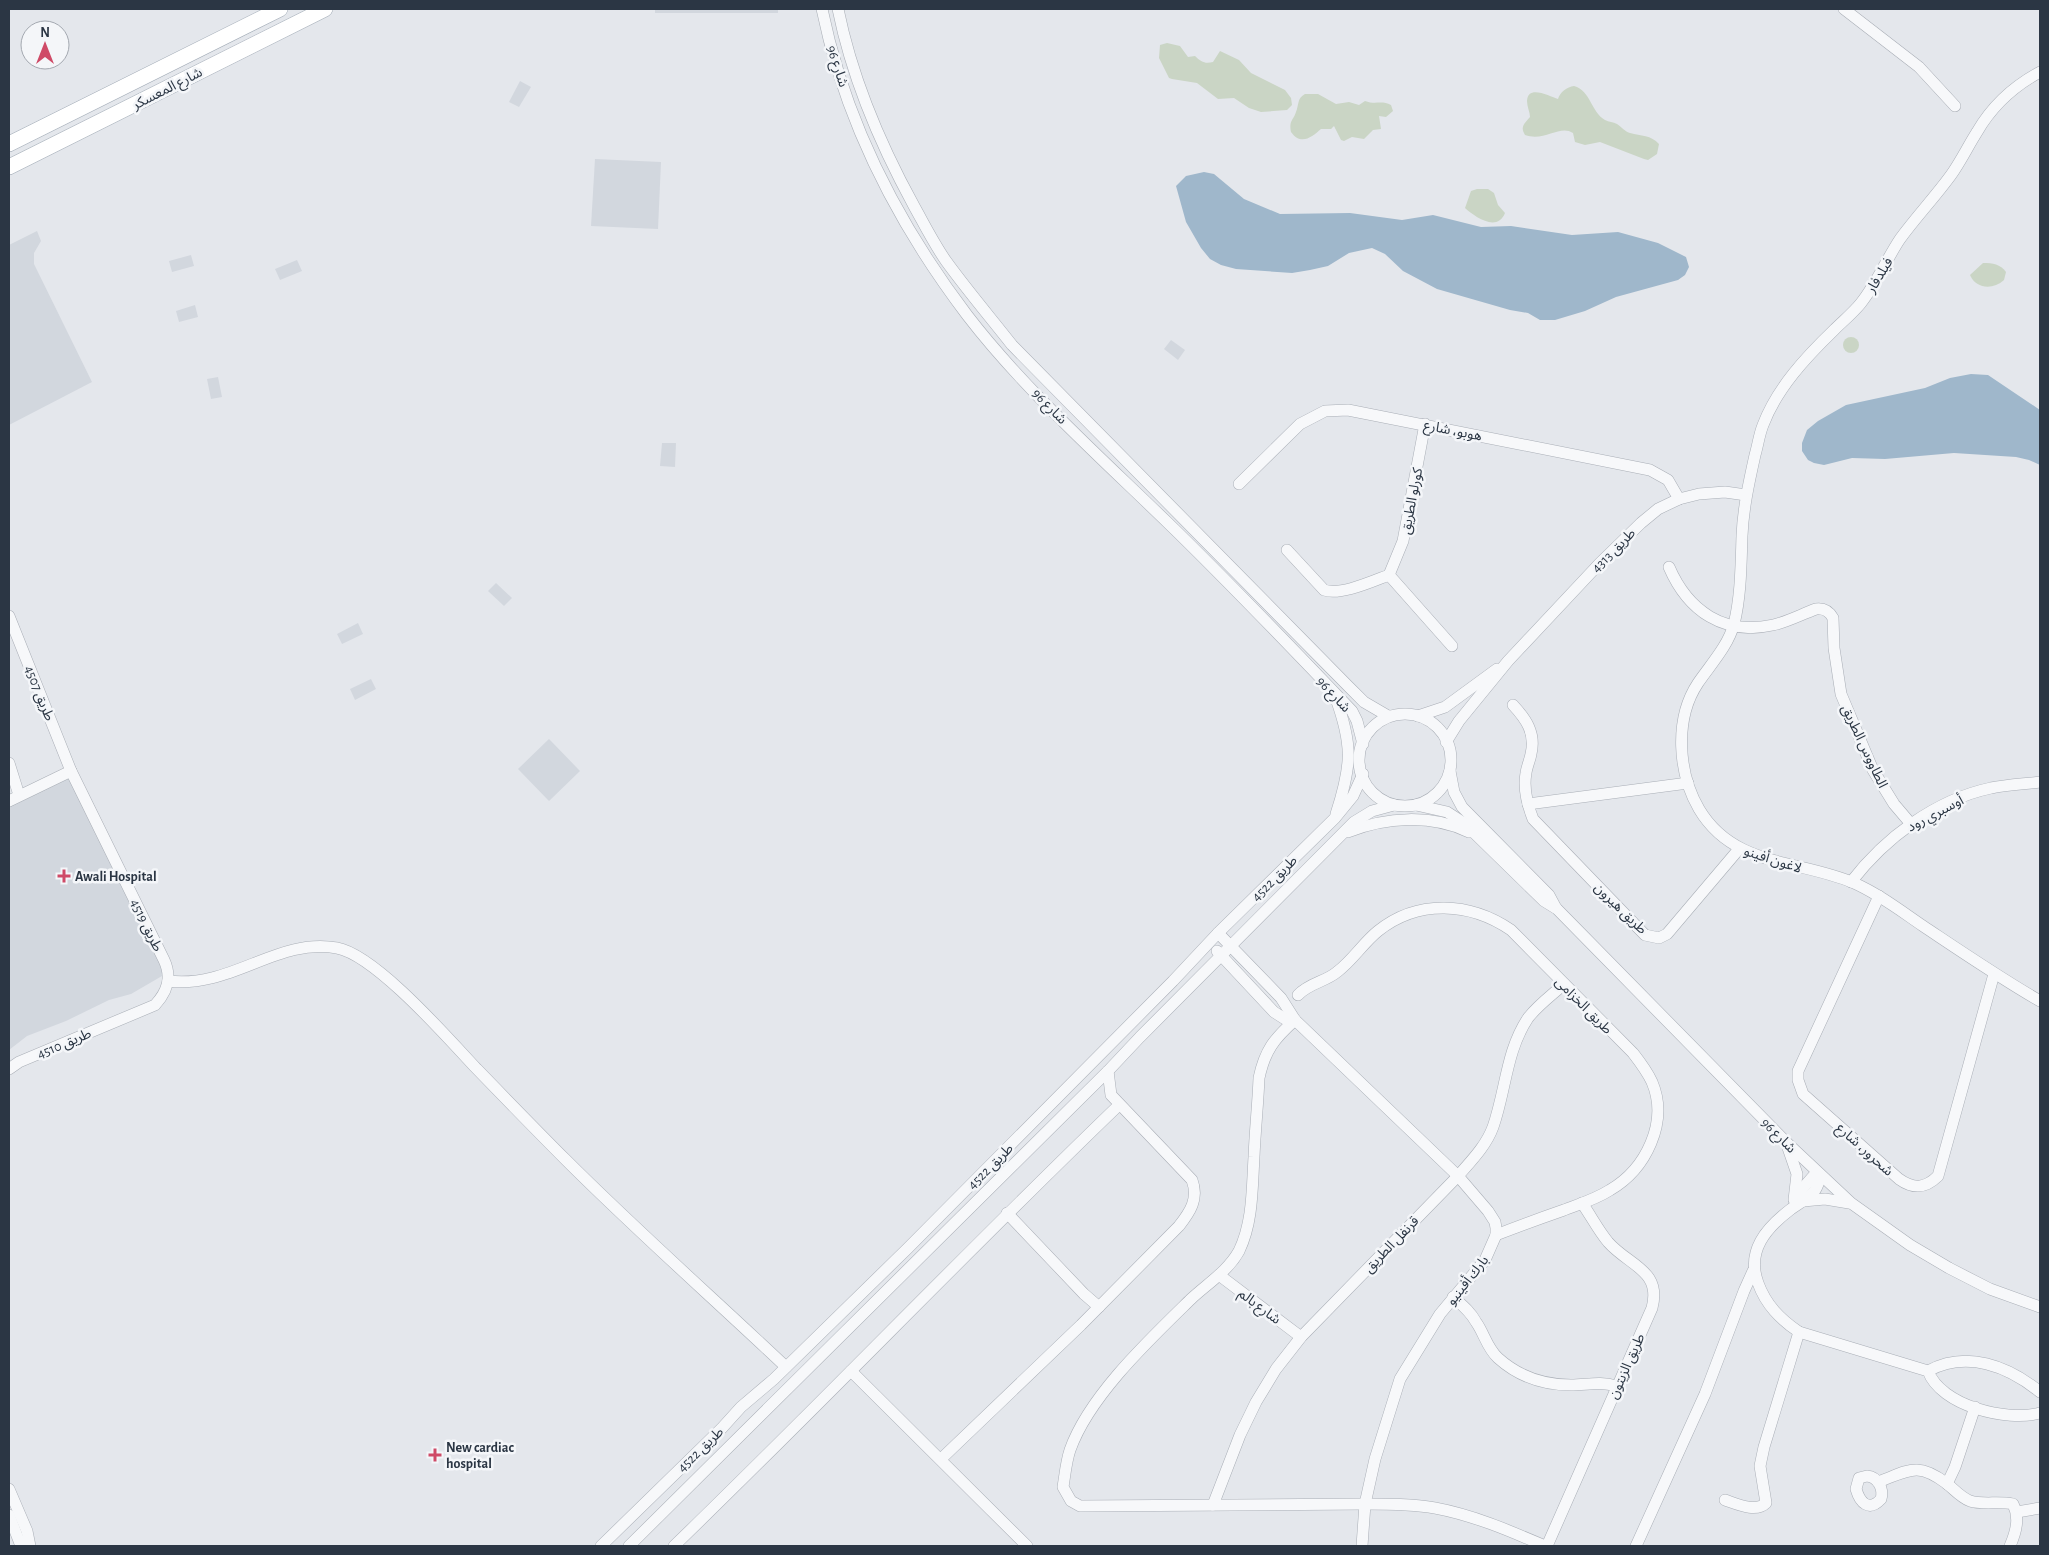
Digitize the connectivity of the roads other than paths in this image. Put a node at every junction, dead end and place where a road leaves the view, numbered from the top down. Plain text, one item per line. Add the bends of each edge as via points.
1 (280, 9) edge
2 (324, 9) edge
3 (822, 9) edge
4 (838, 9) edge
5 (1844, 9) edge
6 (2040, 72) edge
7 (1955, 106) dead end
8 (9, 144) edge
9 (9, 167) edge
10 (1425, 424) junction
11 (1239, 484) dead end
12 (1746, 495) junction
13 (1679, 499) junction
14 (1287, 550) dead end
15 (1669, 567) dead end
16 (1389, 575) junction
17 (9, 616) edge
18 (1734, 626) junction
19 (1452, 646) dead end
20 (1508, 661) junction
21 (1334, 692) junction
22 (1513, 705) dead end
23 (1388, 716) junction
24 (1418, 716) junction
25 (1446, 742) junction
26 (1363, 744) junction
27 (9, 763) edge
28 (1450, 770) junction
29 (71, 771) junction
30 (1362, 774) junction
31 (2040, 782) edge
32 (1688, 783) junction
33 (14, 798) edge
34 (1528, 804) junction
35 (1394, 806) junction
36 (1416, 806) junction
37 (1334, 818) junction
38 (1911, 824) junction
39 (1342, 834) junction
40 (1480, 838) junction
41 (1739, 848) junction
42 (1851, 882) junction
43 (1880, 896) junction
44 (1557, 909) junction
45 (1218, 934) junction
46 (1208, 944) junction
47 (1232, 946) junction
48 (1222, 956) junction
49 (1994, 974) junction
50 (168, 981) junction
51 (1564, 984) junction
52 (1298, 995) dead end
53 (1282, 998) junction
54 (2040, 1000) edge
55 (1270, 1008) junction
56 (1294, 1020) junction
57 (9, 1069) edge
58 (1108, 1072) junction
59 (1088, 1091) junction
60 (1111, 1095) junction
61 (1120, 1105) junction
62 (1787, 1143) junction
63 (1819, 1174) junction
64 (1458, 1176) junction
65 (1582, 1203) junction
66 (1851, 1203) junction
67 (1795, 1204) junction
68 (1006, 1213) junction
69 (1496, 1234) junction
70 (1754, 1271) junction
71 (1219, 1275) junction
72 (1453, 1297) junction
73 (1099, 1307) junction
74 (2040, 1307) edge
75 (1799, 1332) junction
76 (1301, 1337) junction
77 (786, 1367) junction
78 (851, 1371) junction
79 (1928, 1371) junction
80 (1616, 1386) junction
81 (2040, 1392) edge
82 (1975, 1407) junction
83 (2040, 1413) edge
84 (940, 1459) junction
85 (1878, 1482) dead end
86 (1947, 1484) junction
87 (9, 1489) edge
88 (1725, 1500) dead end
89 (1365, 1504) junction
90 (1213, 1505) junction
91 (2040, 1508) edge
92 (2017, 1512) junction
93 (9, 1515) edge
94 (21, 1546) edge
95 (30, 1546) edge
96 (601, 1546) edge
97 (629, 1546) edge
98 (674, 1546) edge
99 (1027, 1546) edge
100 (1362, 1546) edge
101 (1546, 1546) edge
102 (1636, 1546) edge
103 (2010, 1546) edge

1 - 8 main road, شارع المعسكر
2 - 9 main road, شارع المعسكر
3 - 21 street, شارع 96 via 836,64 877,173 904,221 968,316 1027,383
4 - 23 street, شارع 96 via 848,52 894,169 945,260 976,300 1012,345 1348,686 1364,702
5 - 7 street via 1920,67
6 - 12 street, فيلدفار via 1995,106 1952,174 1898,242 1872,288 1782,388 1761,429
10 - 11 street, هوبو، شارع via 1348,410 1325,411 1300,424
10 - 13 street, هوبو، شارع via 1650,470 1668,480
10 - 16 street, كورلو الطريق via 1403,541
12 - 13 street, طريق 4313 via 1725,492
12 - 18 street, لاغون أفينو
13 - 20 street, طريق 4313 via 1658,510 1628,534
14 - 16 street via 1329,592
15 - 18 street via 1689,601 1719,622
16 - 19 street
17 - 29 street, طريق 4507
18 - 32 street, لاغون أفينو via 1693,691 1685,713 1682,756
18 - 38 street, الطاووس الطريق via 1774,625 1822,608 1831,614 1841,694 1873,770
20 - 24 street, طريق 4313 via 1445,707
20 - 25 street, طريق 4313
21 - 26 street, شارع 96 via 1352,711
21 - 37 street via 1347,733 1348,752 1347,774
22 - 34 street, طريق هيرون via 1525,718 1533,743 1526,773
23 - 24 street via 1404,713
23 - 26 street via 1368,733
24 - 25 street via 1438,728
25 - 28 street
26 - 30 street
27 - 33 street
28 - 36 street via 1435,795
28 - 44 street, شارع 96 via 1454,792 1462,807 1549,895
29 - 33 street
29 - 50 street, طريق 4519 via 164,960
30 - 35 street via 1369,788
30 - 37 street, طريق 4522 via 1354,796
31 - 38 street, أوسبري رود via 1990,788
32 - 34 street
32 - 41 street, لاغون أفينو via 1708,822
34 - 41 street, طريق هيرون via 1533,819 1645,935 1652,937 1667,934
35 - 36 street
35 - 39 street, طريق 4522 via 1372,811
36 - 40 street, شارع 96 via 1447,812
37 - 45 street, طريق 4522
38 - 42 street, أوسبري رود via 1868,859
39 - 40 street via 1384,821 1422,820 1461,828
39 - 47 street, طريق 4522
40 - 44 street, شارع 96 via 1544,902
41 - 42 street, لاغون أفينو
42 - 43 street, لاغون أفينو
43 - 49 street, لاغون أفينو
43 - 49 street, شحرور، شارع via 1798,1071 1798,1080 1803,1094 1908,1185 1930,1184 1938,1176
44 - 62 street, شارع 96
45 - 46 street, طريق 4522
45 - 47 street
46 - 48 street
46 - 77 street, طريق 4522 via 1043,1113
47 - 48 street, طريق 4522
47 - 53 street
48 - 55 street
48 - 58 street, طريق 4522
49 - 54 street, لاغون أفينو
50 - 57 street, طريق 4510 via 156,1005
50 - 77 street via 204,981 233,973 291,949 339,948 362,958 441,1030 566,1160
51 - 52 street, طريق الخزامى via 1501,923 1478,913 1442,908 1412,913 1386,925 1338,972 1310,985
51 - 64 street, قرنفل الطريق via 1529,1018 1509,1061 1492,1128 1478,1153
51 - 65 street, طريق الخزامى via 1642,1065 1658,1104 1654,1136 1636,1168 1612,1190
53 - 55 street
53 - 56 street
55 - 56 street via 1281,1017
56 - 64 street
56 - 71 street via 1274,1040 1263,1061 1248,1226 1238,1252
58 - 59 street, طريق 4522
58 - 60 street
59 - 60 street
59 - 97 street, طريق 4522
60 - 61 street
61 - 68 street
61 - 73 street via 1184,1170 1196,1189 1192,1208 1179,1226
62 - 63 street, شارع 96
62 - 67 street via 1797,1174
63 - 66 street, شارع 96
63 - 67 street via 1813,1194
64 - 69 street via 1495,1222
64 - 76 street, قرنفل الطريق
65 - 69 street, طريق الخزامى
65 - 80 street, طريق الزيتون via 1609,1242 1649,1277 1653,1286 1652,1308
66 - 67 street via 1825,1199
66 - 74 street, شارع 96 via 1949,1268 1990,1289
67 - 70 street via 1758,1245
68 - 73 street
68 - 78 street
69 - 72 street, بارك أفينيو via 1485,1260
70 - 75 street via 1762,1294 1772,1309 1782,1321
70 - 102 street via 1705,1394
71 - 76 street, شارع بالم
71 - 90 street via 1126,1365 1099,1399 1080,1428 1071,1450 1063,1487 1071,1500 1080,1506
72 - 80 street via 1472,1315 1496,1356 1519,1373 1553,1383 1597,1382
72 - 89 street, بارك أفينيو via 1400,1379 1375,1459
73 - 84 street
75 - 79 street
75 - 88 street via 1760,1466 1766,1504 1754,1508
76 - 90 street, قرنفل الطريق via 1256,1402
77 - 96 street, طريق 4522 via 740,1407
78 - 84 street
78 - 98 street
79 - 81 street via 1944,1363 1958,1361 1989,1364 2013,1373
79 - 82 street via 1947,1395
80 - 101 street, طريق الزيتون
82 - 83 street via 1998,1413
82 - 86 street
84 - 99 street
85 - 86 street via 1919,1469
86 - 92 street via 1973,1502 2013,1504
87 - 95 street
89 - 90 street
89 - 100 street, بارك أفينيو
89 - 101 street via 1436,1508 1483,1521
91 - 92 street
92 - 103 street via 2015,1536
93 - 94 street

